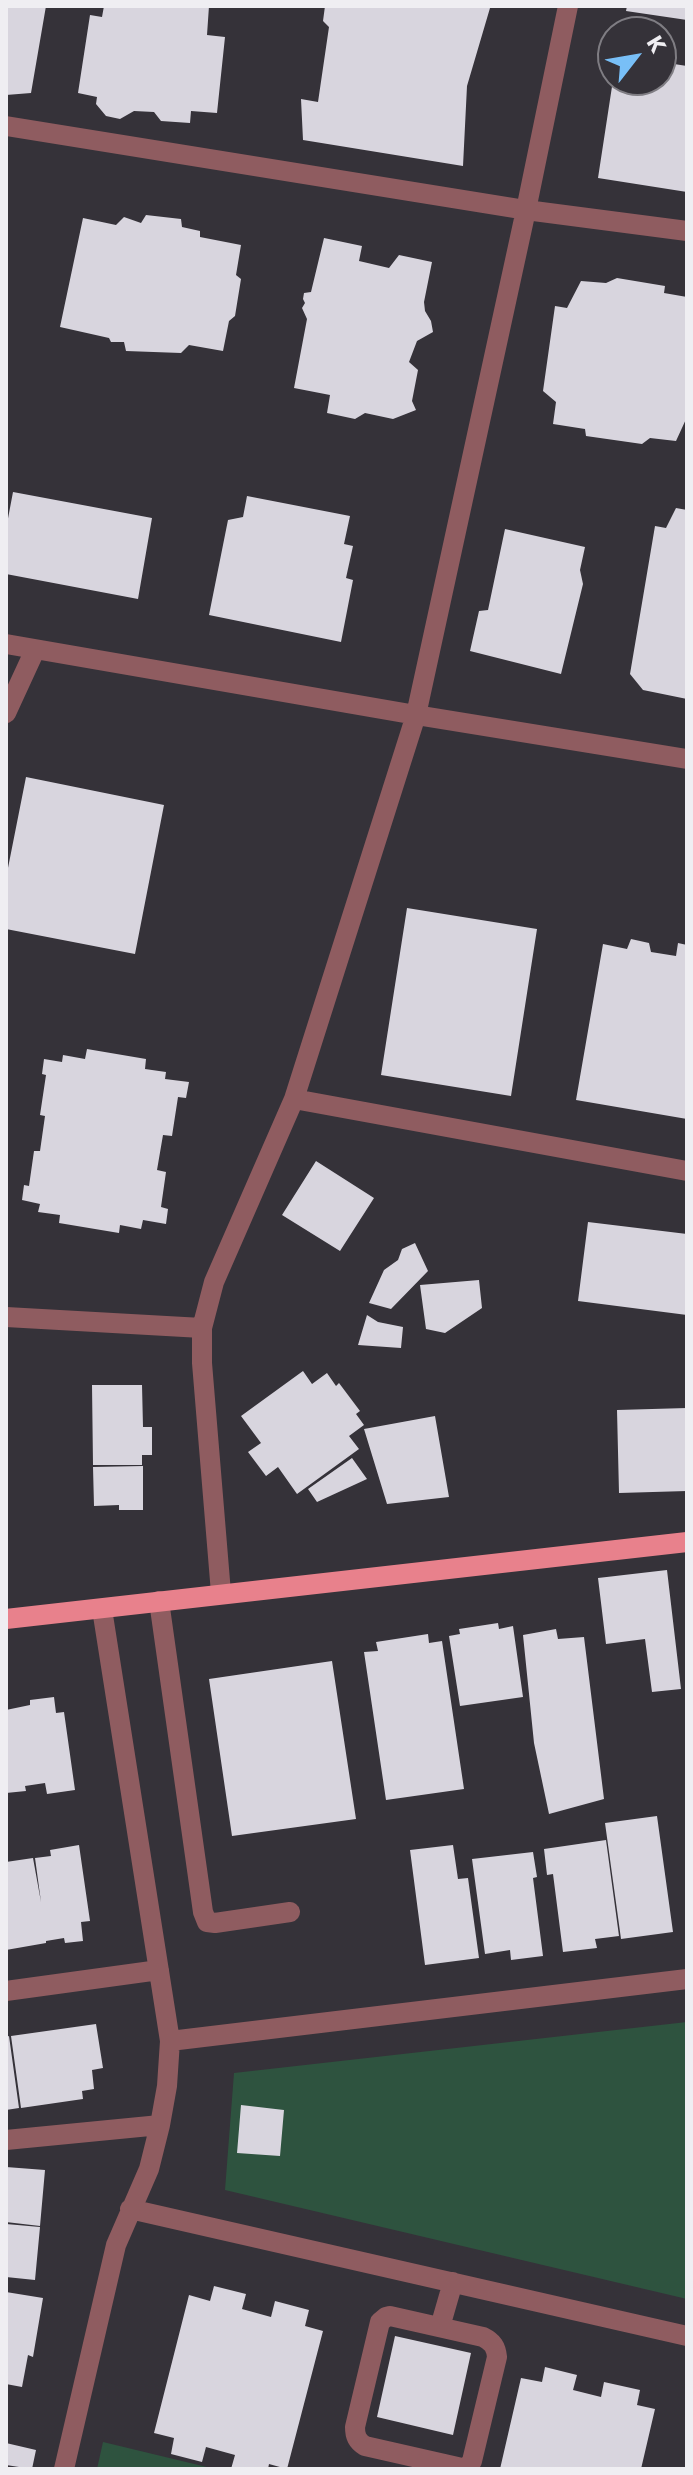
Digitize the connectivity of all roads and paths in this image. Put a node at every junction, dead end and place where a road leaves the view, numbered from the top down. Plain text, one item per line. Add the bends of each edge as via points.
1 (568, 6) edge
2 (6, 126) edge
3 (526, 210) junction
4 (687, 231) edge
5 (6, 644) edge
6 (35, 650) junction
7 (6, 713) edge
8 (416, 715) junction
9 (687, 759) edge
10 (294, 1099) junction
11 (687, 1171) edge
12 (6, 1317) edge
13 (202, 1328) junction
14 (687, 1542) edge
15 (221, 1593) junction
16 (159, 1601) junction
17 (102, 1609) junction
18 (6, 1619) edge
19 (290, 1912) dead end
20 (159, 1970) junction
21 (687, 1979) edge
22 (6, 1991) edge
23 (170, 2041) junction
24 (160, 2125) junction
25 (6, 2140) edge
26 (130, 2209) junction
27 (453, 2282) junction
28 (440, 2327) junction
29 (687, 2336) edge
30 (64, 2469) edge

1 - 3 street
2 - 3 street
3 - 4 street
3 - 8 street
5 - 6 street
6 - 7 street
6 - 8 street
8 - 9 street
8 - 10 street
10 - 11 street
10 - 13 street via 214,1282
12 - 13 street
13 - 15 street
14 - 15 main road
15 - 16 main road
16 - 17 main road
16 - 19 street via 207,1922
17 - 18 main road
17 - 20 street
20 - 22 street
20 - 23 street
21 - 23 street
23 - 24 street
24 - 25 street
24 - 26 street via 149,2169
26 - 27 street
26 - 30 street via 116,2245
27 - 28 street
27 - 29 street
28 - 28 street via 483,2337 496,2349 468,2467 365,2446 355,2434 380,2322 390,2316

